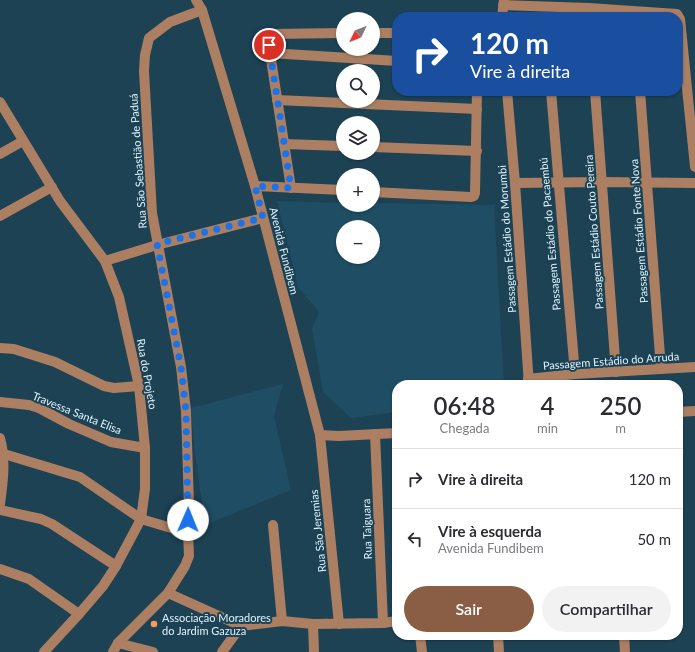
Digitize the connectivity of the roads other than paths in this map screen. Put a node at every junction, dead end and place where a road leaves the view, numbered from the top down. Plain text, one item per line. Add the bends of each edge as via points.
1 (196, 0) edge
2 (504, 2) edge
3 (202, 10) junction
4 (503, 12) edge
5 (546, 12) edge
6 (590, 12) edge
7 (336, 33) edge
8 (380, 33) edge
9 (392, 33) edge
10 (270, 53) junction
11 (683, 54) edge
12 (392, 61) edge
13 (477, 96) edge
14 (507, 96) edge
15 (551, 96) edge
16 (595, 96) edge
17 (640, 96) edge
18 (277, 100) junction
19 (0, 102) edge
20 (477, 108) junction
21 (23, 141) junction
22 (284, 144) junction
23 (336, 146) edge
24 (380, 147) edge
25 (476, 151) junction
26 (0, 154) edge
27 (695, 167) edge
28 (558, 182) junction
29 (602, 182) junction
30 (647, 182) junction
31 (515, 183) junction
32 (695, 183) edge
33 (255, 186) junction
34 (52, 187) junction
35 (291, 188) junction
36 (336, 190) edge
37 (380, 192) edge
38 (0, 216) edge
39 (263, 218) junction
40 (157, 244) junction
41 (105, 261) junction
42 (0, 348) edge
43 (695, 368) edge
44 (661, 369) junction
45 (616, 372) junction
46 (574, 374) junction
47 (529, 380) edge
48 (540, 380) edge
49 (139, 386) junction
50 (0, 402) edge
51 (695, 411) edge
52 (683, 412) edge
53 (392, 433) edge
54 (375, 434) junction
55 (320, 435) junction
56 (0, 438) edge
57 (145, 448) junction
58 (4, 454) junction
59 (0, 504) edge
60 (0, 510) edge
61 (141, 519) junction
62 (274, 525) dead end
63 (188, 533) junction
64 (116, 566) junction
65 (0, 569) edge
66 (168, 593) junction
67 (79, 614) junction
68 (282, 621) junction
69 (392, 622) edge
70 (383, 623) junction
71 (313, 624) junction
72 (339, 624) junction
73 (240, 626) junction
74 (421, 640) edge
75 (498, 640) edge
76 (624, 640) edge
77 (118, 643) junction
78 (44, 652) edge
79 (113, 652) edge
80 (153, 652) edge
81 (222, 652) edge
82 (314, 652) edge
83 (422, 652) edge
84 (499, 652) edge
85 (625, 652) edge

1 - 3 street, Avenida Fundibem
2 - 4 street
2 - 5 street
3 - 33 street, Avenida Fundibem
3 - 40 street, Rua São Sebastião de Paduá via 170,22 149,38 145,55 152,213
5 - 6 street
7 - 10 street via 270,34
8 - 9 street
10 - 12 street
10 - 18 street
11 - 27 street
13 - 20 street
14 - 31 street, Passagem Estádio do Morumbi
15 - 28 street, Passagem Estádio do Pacaembú
16 - 29 street, Passagem Estádio Couto Pereira
17 - 30 street, Passagem Estádio Fonte Nova
18 - 20 street
18 - 22 street
19 - 21 street, Rua do Projeto
20 - 25 street
21 - 26 street
21 - 34 street, Rua do Projeto
22 - 23 street
22 - 35 street
24 - 25 street
25 - 37 street via 474,196
28 - 29 street
28 - 31 street
28 - 46 street, Passagem Estádio do Pacaembú
29 - 30 street
29 - 45 street, Passagem Estádio Couto Pereira
30 - 32 street
30 - 44 street, Passagem Estádio Fonte Nova
31 - 47 street, Passagem Estádio do Morumbi
33 - 35 street
33 - 39 street, Avenida Fundibem
34 - 38 street
34 - 41 street, Rua do Projeto
35 - 36 street
39 - 40 street
39 - 55 street, Avenida Fundibem
40 - 41 street
40 - 63 street, Rua São Sebastião de Paduá via 181,367 186,411
41 - 49 street, Rua do Projeto via 120,304
42 - 49 street via 14,349 55,362 104,386
43 - 44 street, Passagem Estádio do Arruda
44 - 45 street, Passagem Estádio do Arruda
45 - 46 street, Passagem Estádio do Arruda
46 - 48 street, Passagem Estádio do Arruda
49 - 57 street, Rua do Projeto
50 - 57 street, Travessa Santa Elisa via 39,408 111,442
51 - 52 street
53 - 54 street
54 - 55 street
54 - 70 street, Rua Taiguara
55 - 72 street, Rua São Jeremias
56 - 58 street
57 - 61 street, Rua do Projeto via 145,489
58 - 59 street
58 - 61 street via 80,477
60 - 64 street via 52,524
61 - 63 street
61 - 64 street, Rua do Projeto
62 - 68 street
63 - 66 street, Rua São Sebastião de Paduá via 189,556
64 - 67 street, Rua do Projeto
65 - 67 street via 40,585
66 - 73 street
66 - 77 street, Rua São Sebastião de Paduá
67 - 78 street, Rua do Projeto
68 - 71 street
68 - 73 street
69 - 70 street
70 - 72 street
71 - 72 street
71 - 82 street
73 - 81 street
74 - 83 street
75 - 84 street
76 - 85 street
77 - 79 street, Rua São Sebastião de Paduá
77 - 80 street

